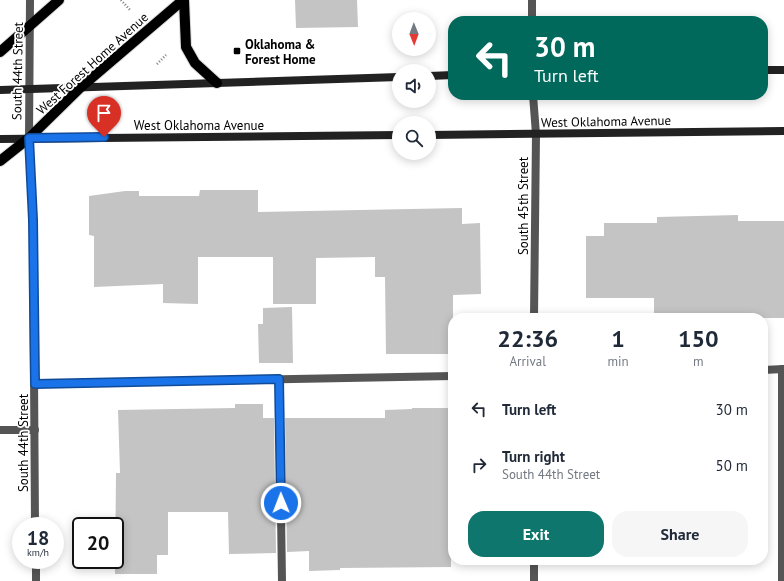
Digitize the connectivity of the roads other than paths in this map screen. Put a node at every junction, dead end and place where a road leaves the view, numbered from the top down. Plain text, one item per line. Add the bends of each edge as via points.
1 (30, 0) edge
2 (58, 0) edge
3 (184, 0) edge
4 (532, 0) edge
5 (532, 16) edge
6 (30, 26) junction
7 (0, 52) edge
8 (768, 70) edge
9 (784, 70) edge
10 (436, 76) edge
11 (448, 76) edge
12 (392, 77) edge
13 (217, 83) junction
14 (80, 88) junction
15 (0, 90) edge
16 (29, 90) junction
17 (533, 100) edge
18 (784, 131) edge
19 (536, 134) junction
20 (392, 135) edge
21 (436, 135) edge
22 (29, 138) junction
23 (0, 139) edge
24 (0, 160) edge
25 (534, 313) edge
26 (783, 369) edge
27 (768, 370) edge
28 (448, 376) edge
29 (279, 379) junction
30 (35, 384) junction
31 (0, 430) edge
32 (35, 430) junction
33 (35, 517) edge
34 (534, 565) edge
35 (36, 569) edge
36 (36, 581) edge
37 (282, 581) edge
38 (534, 581) edge
39 (782, 581) edge

1 - 6 street, South 44th Street
2 - 6 main road
3 - 13 main road via 186,47 196,63
3 - 14 main road, West Forest Home Avenue
4 - 5 street
6 - 7 main road
6 - 16 street, South 44th Street
8 - 9 main road
10 - 11 main road
12 - 13 main road
13 - 14 main road
14 - 16 main road
14 - 22 main road, West Forest Home Avenue
15 - 16 main road
16 - 22 street, South 44th Street
17 - 19 street, South 45th Street
18 - 19 main road, West Oklahoma Avenue
19 - 21 main road, West Oklahoma Avenue
19 - 25 street, South 45th Street
20 - 22 main road, West Oklahoma Avenue
22 - 23 main road, West Oklahoma Avenue
22 - 24 main road, West Forest Home Avenue
22 - 30 street, South 44th Street
26 - 27 street
26 - 39 street
28 - 29 street
29 - 30 street
29 - 37 street
30 - 32 street, South 44th Street
31 - 32 street
32 - 33 street, South 44th Street
34 - 38 street
35 - 36 street

